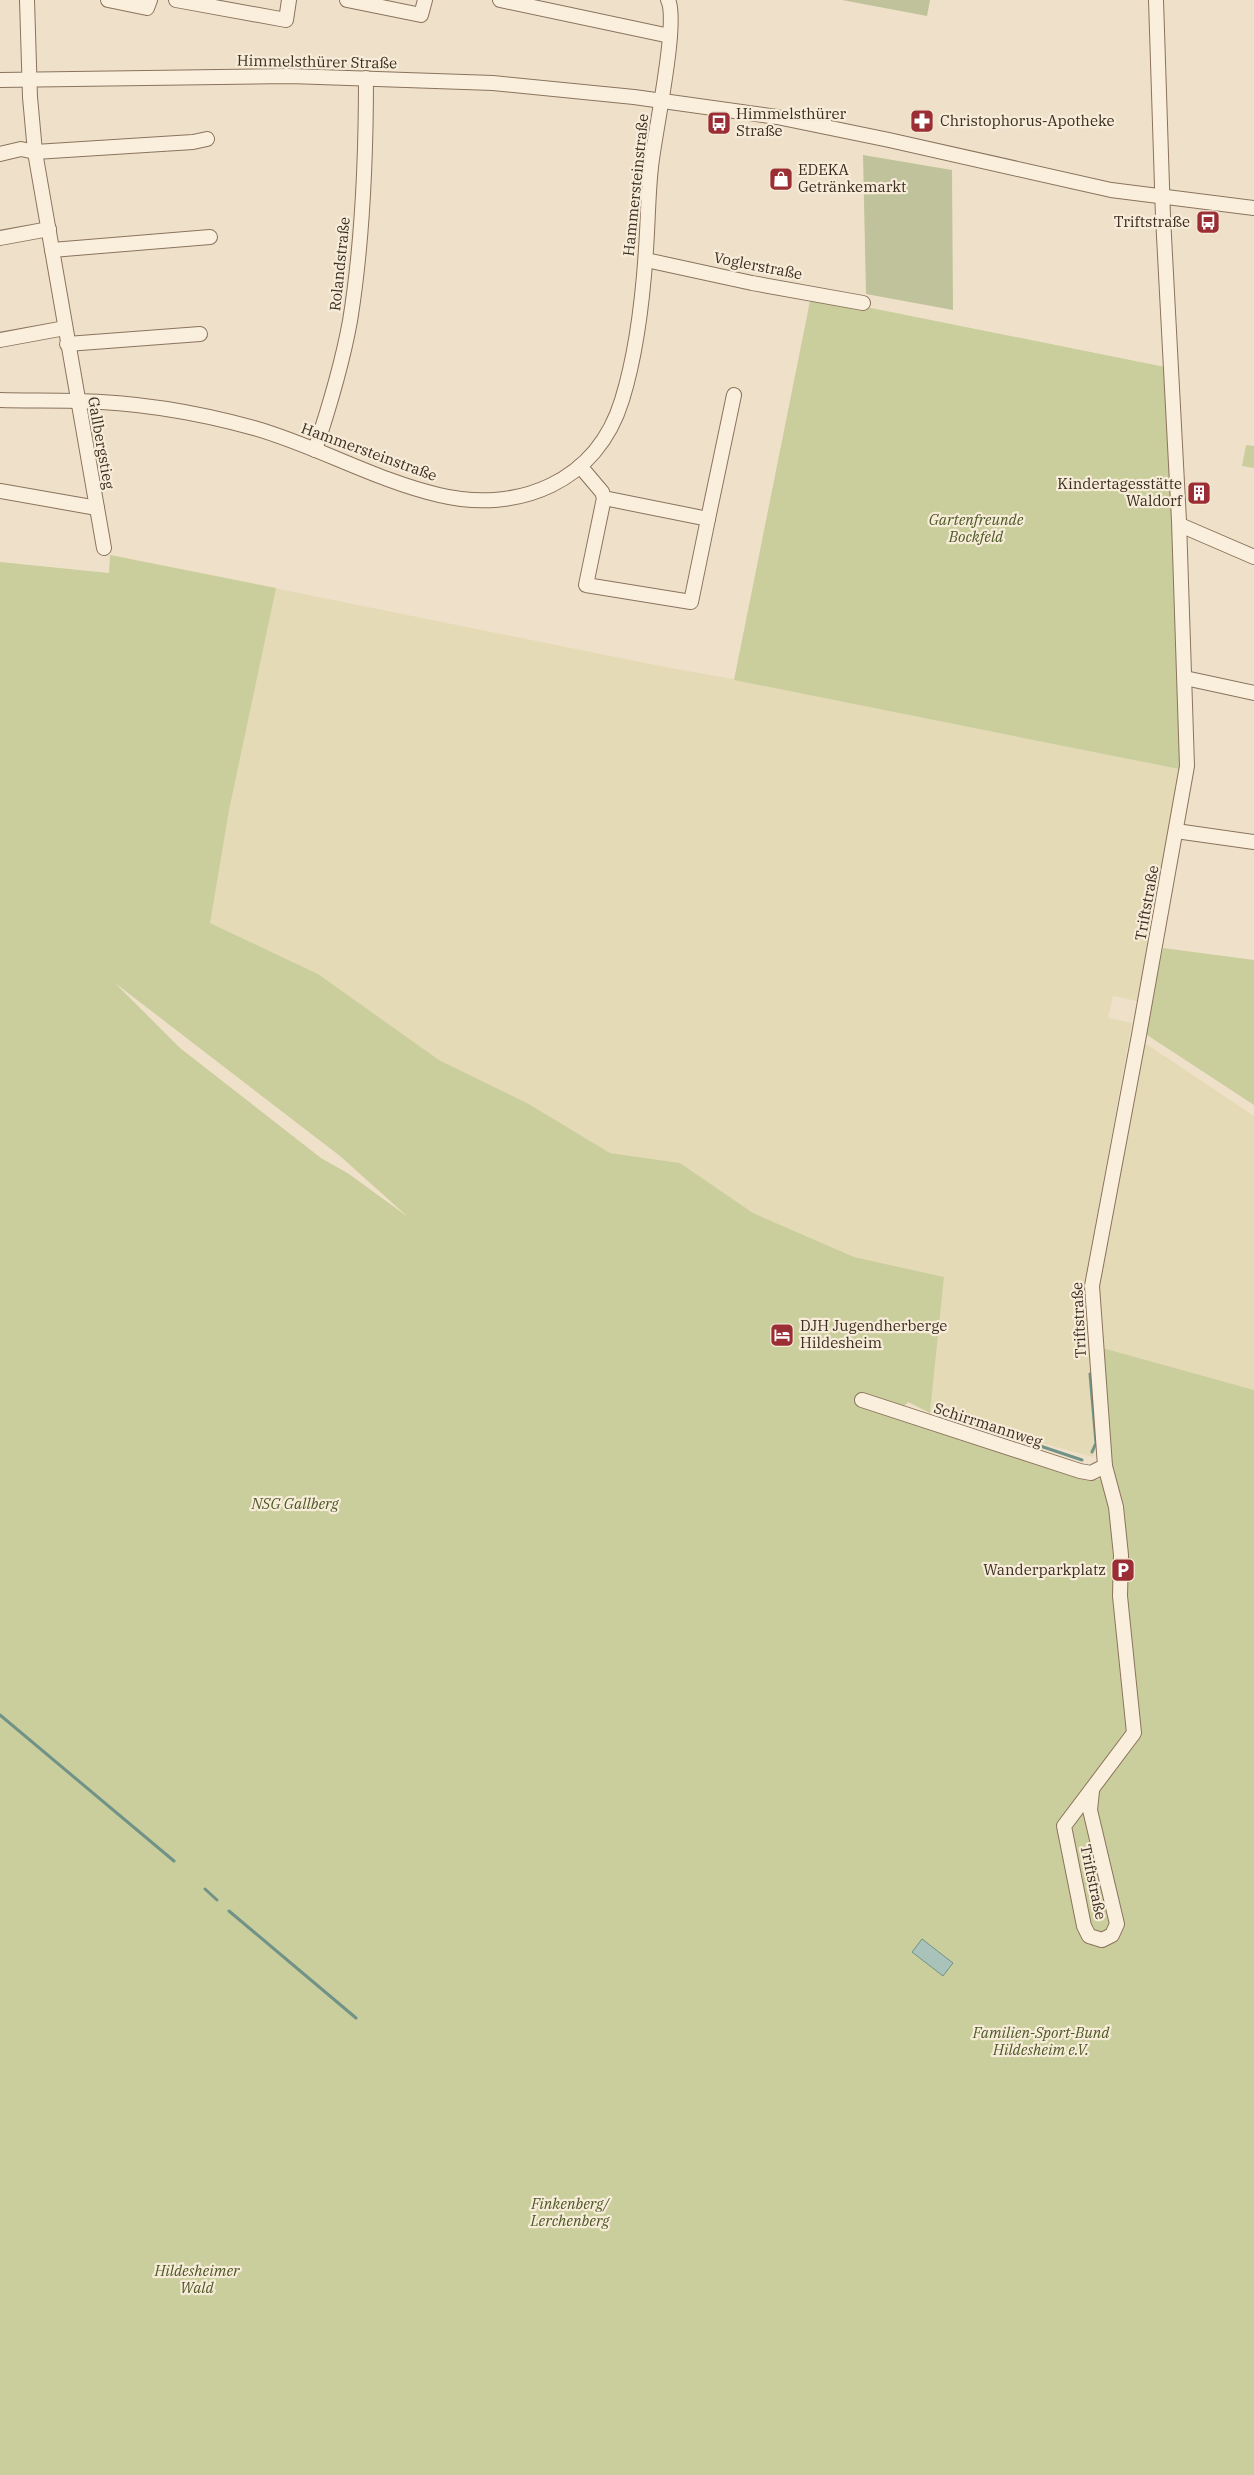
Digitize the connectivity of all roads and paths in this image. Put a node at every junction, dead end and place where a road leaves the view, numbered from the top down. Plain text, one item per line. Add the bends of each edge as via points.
1 (27, 0) edge
2 (108, 0) edge
3 (150, 0) edge
4 (176, 0) edge
5 (289, 0) edge
6 (347, 0) edge
7 (424, 0) edge
8 (500, 0) edge
9 (668, 0) edge
10 (1156, 0) edge
11 (670, 36) junction
12 (366, 78) junction
13 (0, 80) edge
14 (30, 80) junction
15 (661, 100) junction
16 (208, 139) dead end
17 (35, 152) junction
18 (0, 154) edge
19 (1162, 198) junction
20 (1254, 208) edge
21 (49, 229) junction
22 (210, 237) dead end
23 (0, 238) edge
24 (52, 250) junction
25 (646, 260) junction
26 (864, 303) dead end
27 (65, 328) junction
28 (200, 334) dead end
29 (0, 340) edge
30 (67, 344) junction
31 (734, 395) dead end
32 (0, 400) edge
33 (77, 401) junction
34 (315, 450) junction
35 (580, 466) junction
36 (0, 491) edge
37 (604, 498) junction
38 (97, 508) junction
39 (708, 519) junction
40 (1180, 525) junction
41 (104, 548) dead end
42 (1254, 557) edge
43 (1185, 678) junction
44 (1254, 693) edge
45 (1176, 831) junction
46 (1254, 842) edge
47 (862, 1400) dead end
48 (1105, 1466) junction
49 (1092, 1791) junction

1 - 14 street, Gallbergstieg
2 - 3 street via 147,8
4 - 5 street via 286,20
6 - 7 street via 421,15
8 - 11 street
9 - 11 street, Hammersteinstraße via 672,6
10 - 19 street, Triftstraße
11 - 15 street, Hammersteinstraße
12 - 14 street, Himmelsthürer Straße via 280,76
12 - 15 street, Himmelsthürer Straße via 493,83
12 - 34 street, Rolandstraße via 364,186 350,320 330,406
13 - 14 street, Himmelsthürer Straße
14 - 17 street, Gallbergstieg
15 - 19 street, Himmelsthürer Straße via 777,117 960,155 1068,182
15 - 25 street, Hammersteinstraße via 651,169
16 - 17 street
17 - 18 street via 21,149
17 - 21 street, Gallbergstieg
19 - 20 street, Himmelsthürer Straße
19 - 40 street, Triftstraße
21 - 23 street
21 - 24 street, Gallbergstieg
22 - 24 street
24 - 27 street, Gallbergstieg
25 - 26 street, Voglerstraße
25 - 35 street, Hammersteinstraße via 632,358 622,401 601,440
27 - 29 street
27 - 30 street, Gallbergstieg
28 - 30 street
30 - 33 street, Gallbergstieg
31 - 39 street
32 - 33 street, Hammersteinstraße
33 - 34 street, Hammersteinstraße via 164,408 206,416
33 - 38 street, Gallbergstieg
34 - 35 street, Hammersteinstraße via 398,482 475,501 536,493
35 - 37 street
36 - 38 street
37 - 39 street
37 - 39 street via 586,584 691,602
38 - 41 street, Gallbergstieg
40 - 42 street
40 - 43 street, Triftstraße
43 - 44 street
43 - 45 street, Triftstraße via 1187,766
45 - 46 street
45 - 48 street, Triftstraße via 1092,1286
47 - 48 street, Schirrmannweg via 1080,1471 1091,1473
48 - 49 street, Triftstraße via 1116,1507 1121,1555 1120,1596 1134,1733
49 - 49 street, Triftstraße via 1064,1826 1084,1926 1089,1936 1102,1940 1112,1935 1117,1924 1090,1810

